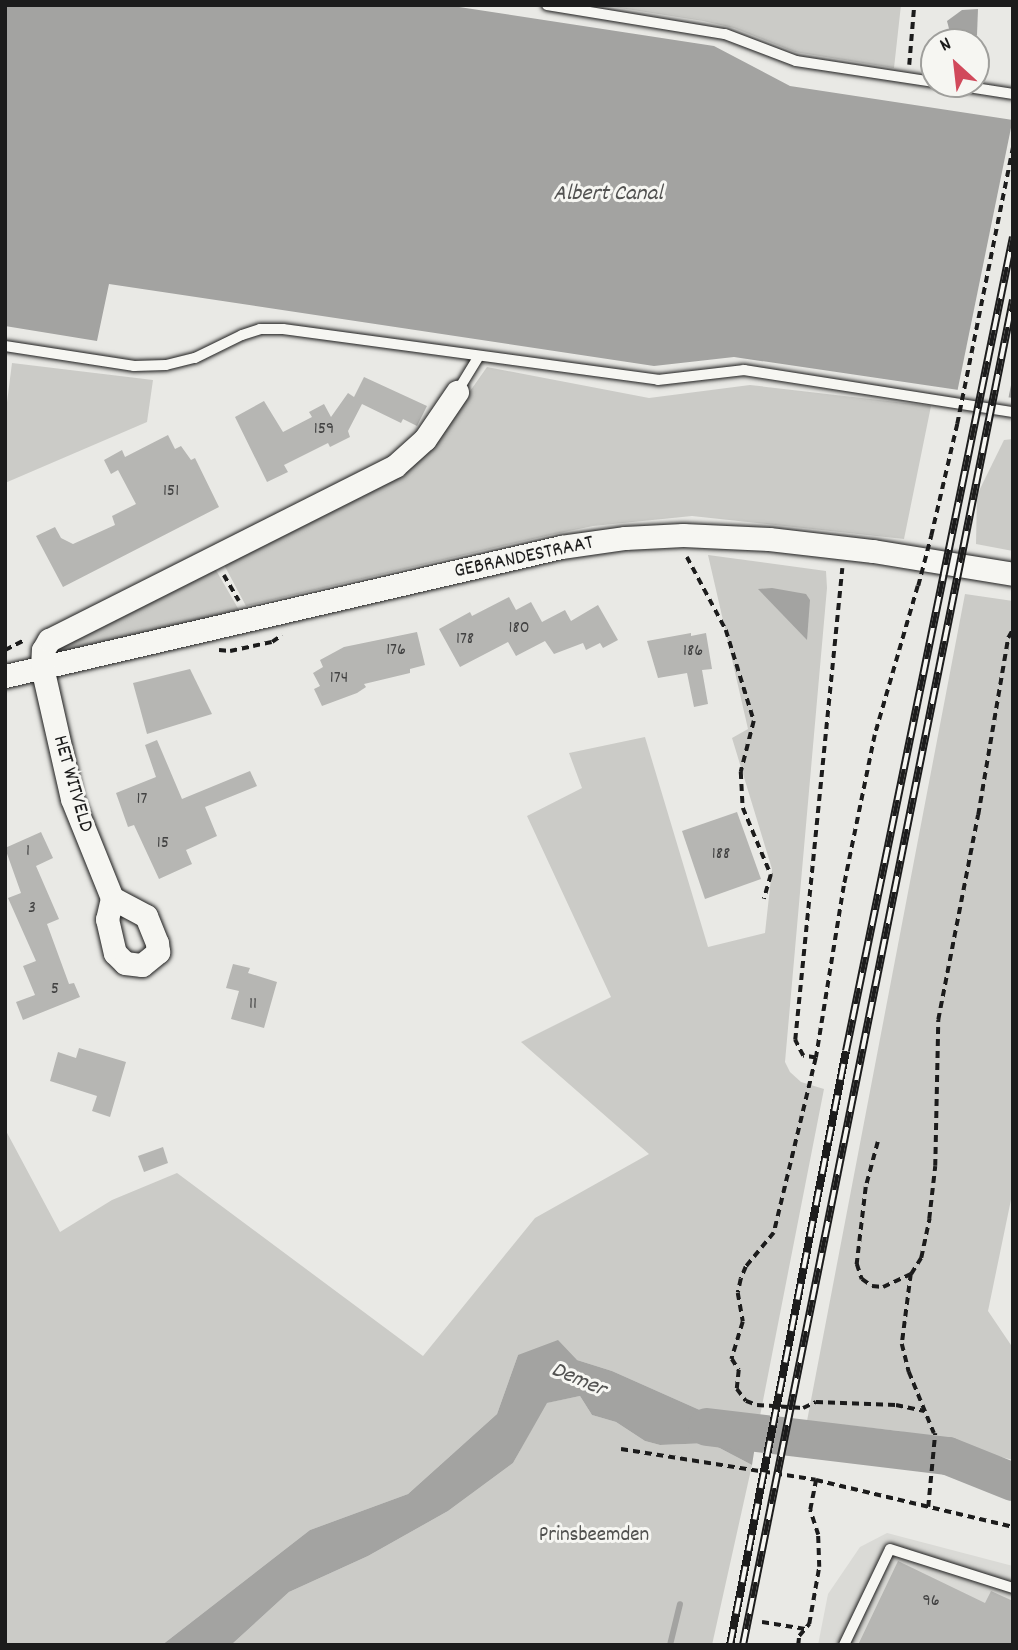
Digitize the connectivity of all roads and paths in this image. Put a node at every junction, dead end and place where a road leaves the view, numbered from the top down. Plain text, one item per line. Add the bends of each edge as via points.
1 (547, 5) edge
2 (914, 5) edge
3 (908, 77) junction
4 (920, 79) edge
5 (990, 90) edge
6 (1013, 94) edge
7 (1013, 147) edge
8 (5, 346) edge
9 (479, 356) junction
10 (457, 392) joint
11 (1013, 412) edge
12 (683, 535) junction
13 (842, 565) dead end
14 (1013, 574) edge
15 (292, 629) dead end
16 (1013, 629) edge
17 (253, 646) dead end
18 (42, 667) junction
19 (5, 676) edge
20 (112, 898) dead end
21 (764, 900) dead end
22 (816, 1058) junction
23 (878, 1142) dead end
24 (911, 1274) junction
25 (924, 1411) junction
26 (621, 1449) dead end
27 (816, 1480) junction
28 (930, 1507) junction
29 (1013, 1527) edge
30 (1013, 1588) edge
31 (762, 1622) dead end
32 (805, 1629) junction
33 (798, 1645) edge
34 (844, 1645) edge

1 - 3 lane via 725,34 796,61
2 - 3 path
3 - 4 lane
5 - 6 lane
7 - 22 path, bridge via 931,536 875,735
8 - 9 lane via 134,366 166,365 195,358 242,335 283,328
9 - 10 lane
9 - 11 lane via 658,380 744,370
10 - 18 street via 425,439 395,466 49,640
12 - 14 street, GEBRANDESTRAAT via 847,548
12 - 18 street, GEBRANDESTRAAT via 561,547
12 - 21 path via 684,550 726,630 754,721 741,772 743,808 771,875
13 - 22 path via 795,1040 803,1056
15 - 17 path via 272,642
16 - 24 path via 938,1020 935,1166 921,1258
18 - 19 street, GEBRANDESTRAAT
18 - 20 street, HET WITVELD via 72,799
22 - 25 path via 774,1233 741,1279 738,1293 744,1322 732,1359 739,1370 737,1390 757,1405 803,1408 816,1402 896,1405
23 - 24 path via 864,1198 857,1264 862,1279 872,1286 897,1284
24 - 25 path via 902,1344
25 - 28 path via 934,1433
26 - 27 path
27 - 28 path
27 - 32 path via 810,1510 818,1535 818,1567
28 - 29 path
30 - 34 lane via 890,1549
31 - 32 path
32 - 33 path

